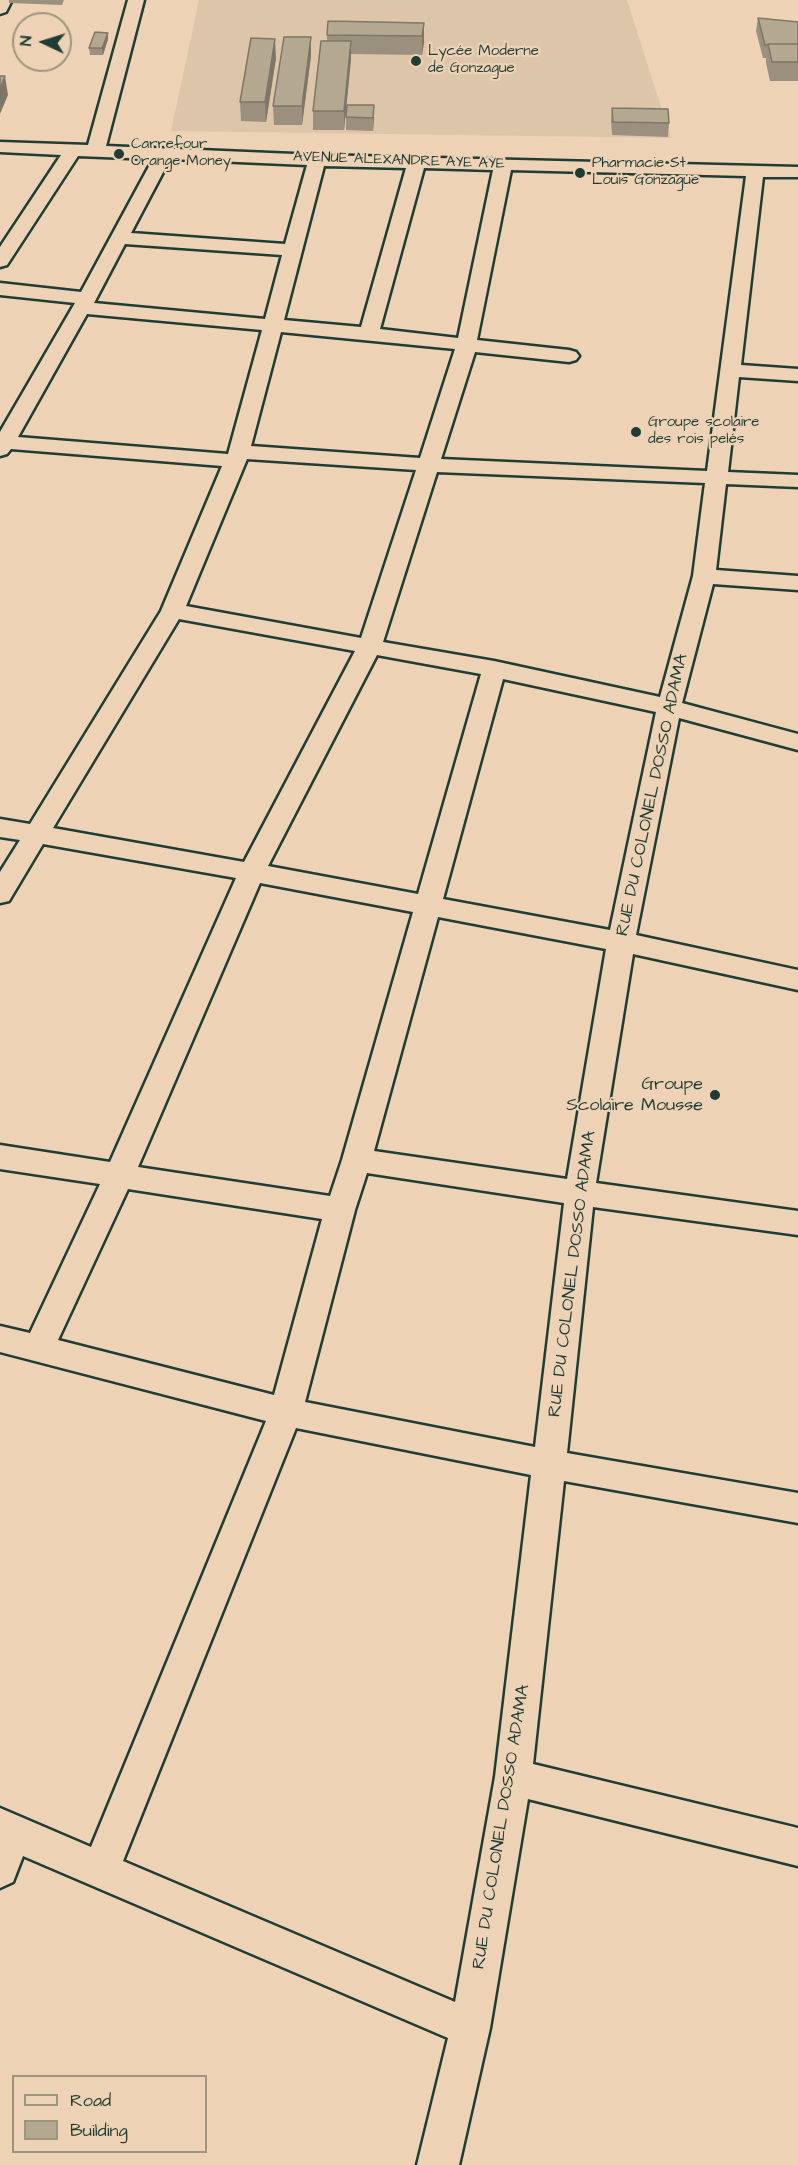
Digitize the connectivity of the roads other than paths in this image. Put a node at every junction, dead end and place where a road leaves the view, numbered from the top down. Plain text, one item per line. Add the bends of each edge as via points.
1 (4, 0) edge
2 (136, 0) edge
3 (0, 9) edge
4 (0, 147) edge
5 (73, 150) junction
6 (96, 150) junction
7 (165, 152) junction
8 (317, 160) junction
9 (417, 161) junction
10 (503, 165) junction
11 (755, 172) junction
12 (798, 172) edge
13 (119, 238) junction
14 (292, 250) junction
15 (0, 261) edge
16 (0, 289) edge
17 (84, 303) junction
18 (272, 326) junction
19 (369, 334) junction
20 (466, 346) junction
21 (569, 356) dead end
22 (731, 370) junction
23 (798, 375) edge
24 (2, 446) edge
25 (237, 457) junction
26 (429, 465) junction
27 (718, 476) junction
28 (798, 481) edge
29 (704, 576) junction
30 (798, 583) edge
31 (173, 611) junction
32 (370, 646) junction
33 (494, 669) junction
34 (669, 707) junction
35 (798, 742) edge
36 (0, 828) edge
37 (37, 836) junction
38 (252, 872) junction
39 (0, 894) edge
40 (429, 907) junction
41 (621, 942) junction
42 (798, 981) edge
43 (0, 1157) edge
44 (357, 1160) junction
45 (118, 1176) junction
46 (580, 1193) junction
47 (340, 1210) junction
48 (798, 1223) edge
49 (12, 1347) edge
50 (286, 1412) junction
51 (549, 1464) junction
52 (798, 1508) edge
53 (513, 1777) junction
54 (6, 1830) edge
55 (798, 1847) edge
56 (0, 1869) edge
57 (100, 1871) junction
58 (470, 2028) junction
59 (438, 2165) edge

1 - 3 street
2 - 6 street
4 - 5 street, AVENUE ALEXANDRE AYE AYE
5 - 6 street, AVENUE ALEXANDRE AYE AYE
5 - 15 street
6 - 7 street, AVENUE ALEXANDRE AYE AYE
7 - 8 street, AVENUE ALEXANDRE AYE AYE
7 - 13 street
8 - 9 street, AVENUE ALEXANDRE AYE AYE
8 - 14 street
9 - 10 street, AVENUE ALEXANDRE AYE AYE
9 - 19 street
10 - 11 street, AVENUE ALEXANDRE AYE AYE
10 - 20 street
11 - 12 street, AVENUE ALEXANDRE AYE AYE
11 - 22 street, RUE DU COLONEL DOSSO ADAMA
13 - 14 street
13 - 17 street
14 - 18 street
16 - 17 street
17 - 18 street
17 - 24 street
18 - 19 street
18 - 25 street
19 - 20 street
20 - 21 street
20 - 26 street
22 - 23 street
22 - 27 street, RUE DU COLONEL DOSSO ADAMA
24 - 25 street
25 - 26 street
25 - 31 street
26 - 27 street
26 - 32 street
27 - 28 street
27 - 29 street, RUE DU COLONEL DOSSO ADAMA
29 - 30 street
29 - 34 street, RUE DU COLONEL DOSSO ADAMA
31 - 32 street
31 - 37 street
32 - 33 street
32 - 38 street
33 - 34 street
33 - 40 street
34 - 35 street
34 - 41 street, RUE DU COLONEL DOSSO ADAMA
36 - 37 street
37 - 38 street
37 - 39 street
38 - 40 street
38 - 45 street
40 - 41 street
40 - 44 street
41 - 42 street
41 - 46 street, RUE DU COLONEL DOSSO ADAMA
43 - 45 street
44 - 46 street
44 - 47 street
45 - 47 street
45 - 49 street
46 - 48 street
46 - 51 street, RUE DU COLONEL DOSSO ADAMA
47 - 50 street
49 - 50 street
50 - 51 street
50 - 57 street
51 - 52 street
51 - 53 street, RUE DU COLONEL DOSSO ADAMA
53 - 55 street
53 - 58 street, RUE DU COLONEL DOSSO ADAMA
54 - 56 street
54 - 57 street
57 - 58 street
58 - 59 street, RUE DU COLONEL DOSSO ADAMA

